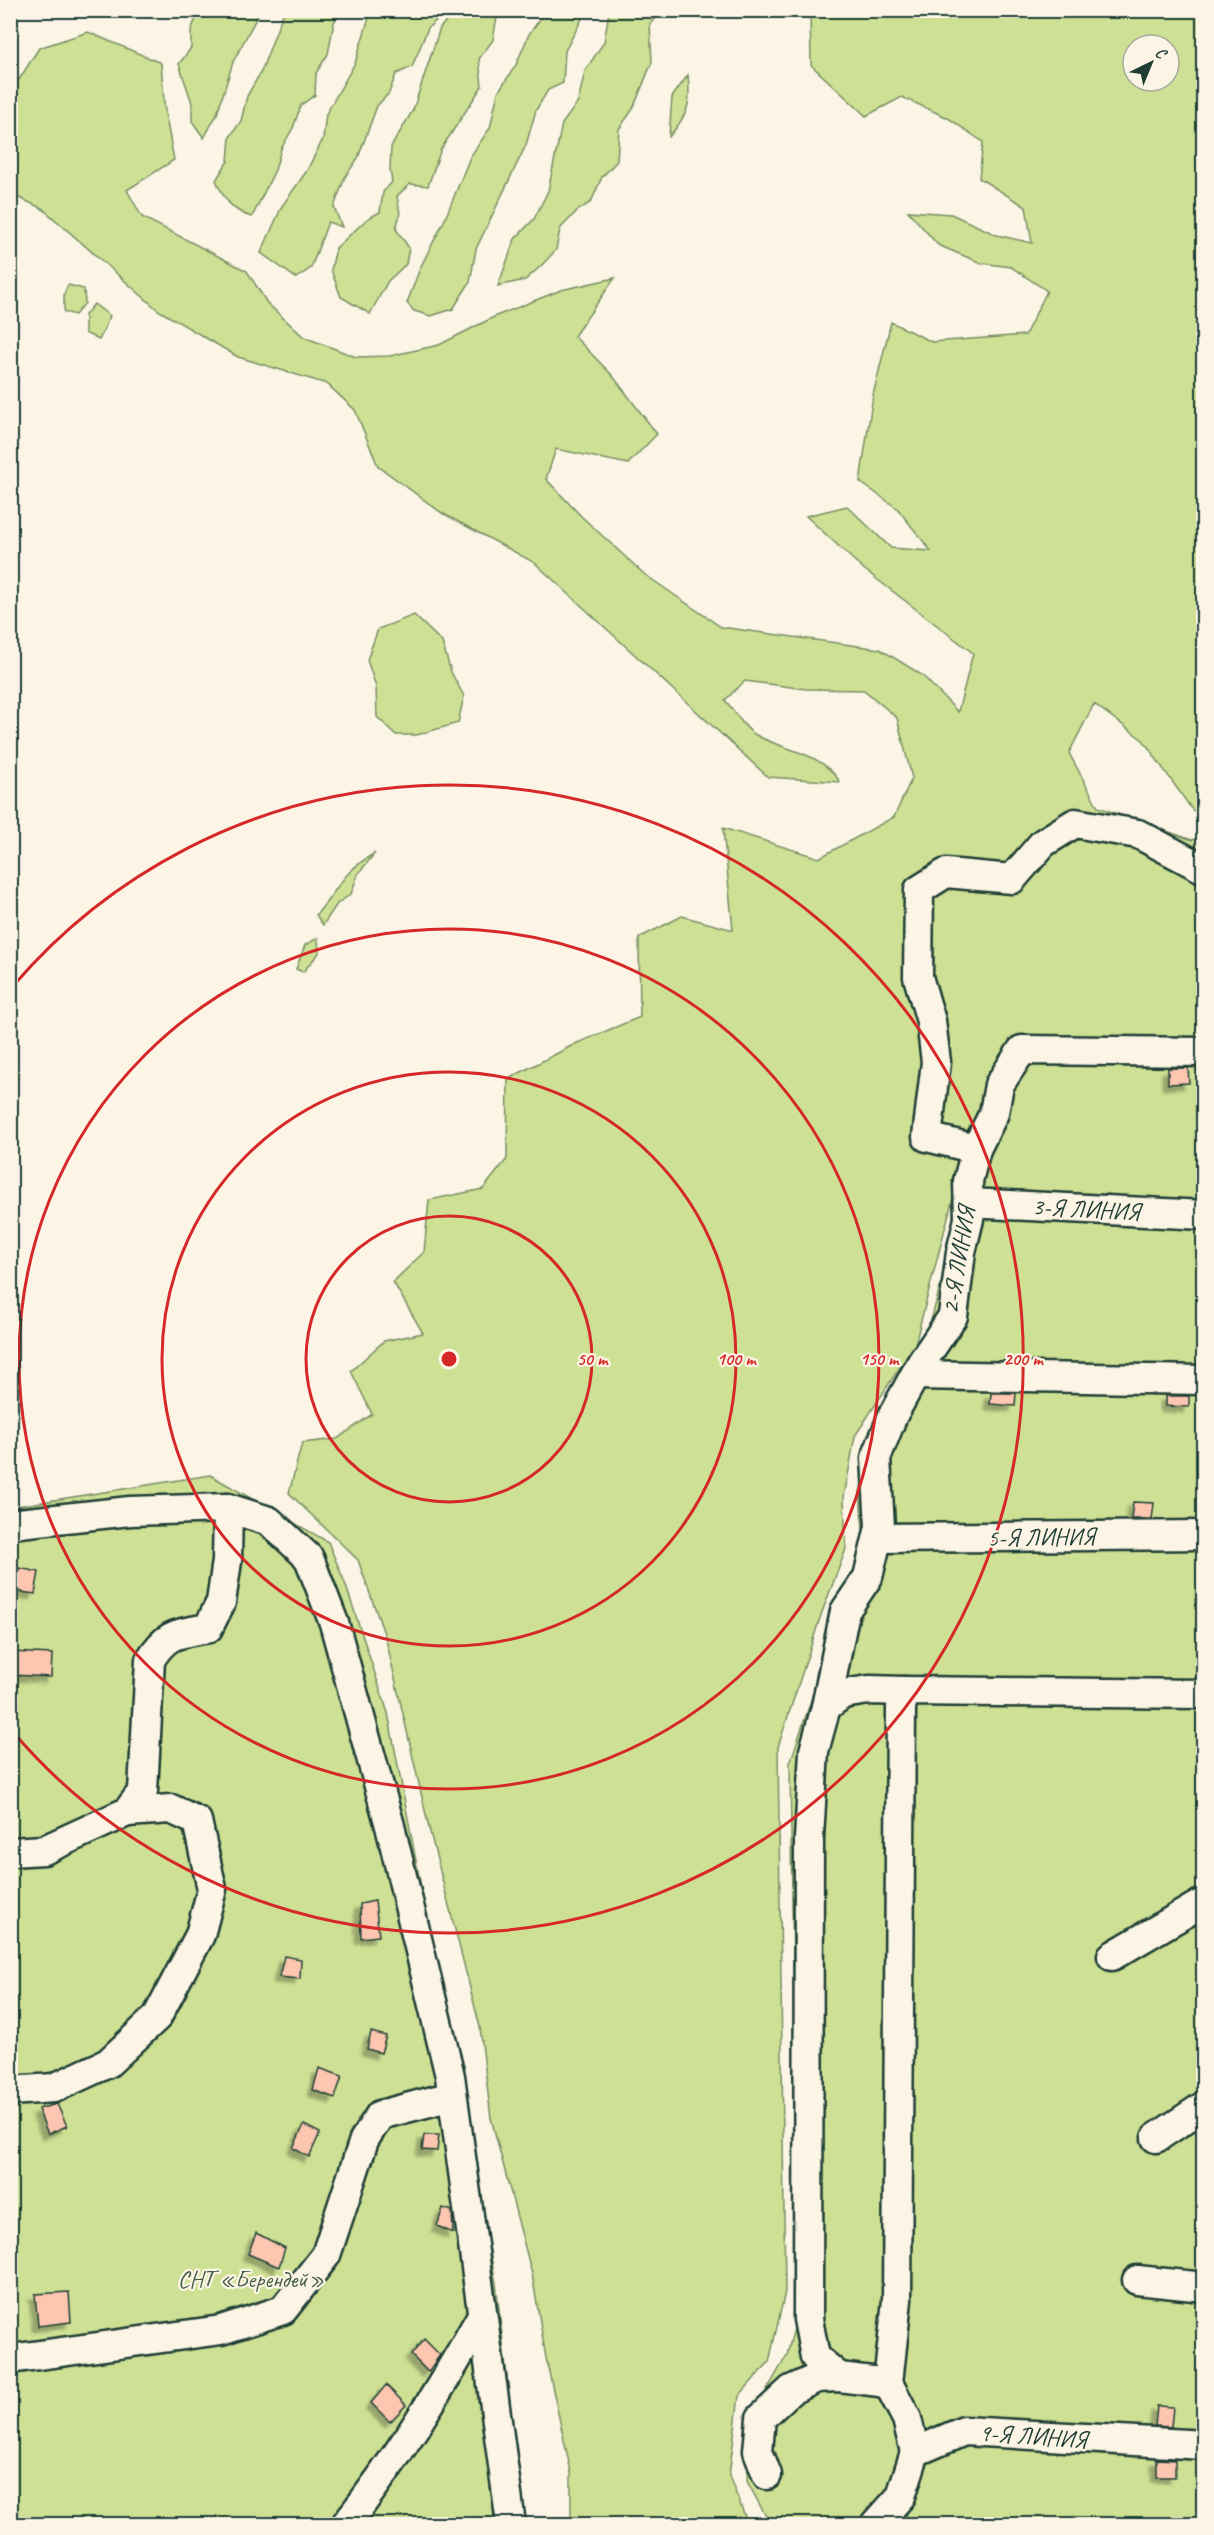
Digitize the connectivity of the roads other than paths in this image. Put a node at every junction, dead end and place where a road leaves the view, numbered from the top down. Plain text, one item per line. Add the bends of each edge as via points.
1 (1203, 869) edge
2 (1203, 1052) edge
3 (976, 1149) junction
4 (969, 1203) junction
5 (1203, 1215) edge
6 (915, 1375) junction
7 (1203, 1380) edge
8 (228, 1508) junction
9 (10, 1524) edge
10 (1203, 1535) edge
11 (878, 1538) junction
12 (905, 1691) junction
13 (1203, 1694) edge
14 (826, 1707) junction
15 (126, 1812) junction
16 (10, 1852) edge
17 (1203, 1902) edge
18 (1112, 1956) dead end
19 (10, 2091) edge
20 (452, 2096) junction
21 (1203, 2106) edge
22 (1156, 2138) dead end
23 (1137, 2280) dead end
24 (1203, 2287) edge
25 (482, 2315) junction
26 (10, 2359) edge
27 (839, 2377) junction
28 (888, 2383) junction
29 (1203, 2445) edge
30 (915, 2452) junction
31 (767, 2475) dead end
32 (346, 2524) edge
33 (511, 2524) edge
34 (876, 2524) edge

1 - 3 street via 1138,834 1075,823 1043,843 1012,879 946,873 919,890 918,977 931,1021 936,1062 927,1137
2 - 3 street, 2-Я ЛИНИЯ via 1022,1050 999,1084 994,1113
3 - 4 street, 2-Я ЛИНИЯ via 968,1181
4 - 5 street, 3-Я ЛИНИЯ
4 - 6 street, 2-Я ЛИНИЯ via 952,1316
6 - 7 street
6 - 11 street, 2-Я ЛИНИЯ via 876,1458
8 - 9 street via 130,1511
8 - 15 street via 221,1602 208,1628 161,1642 150,1660 143,1791
8 - 20 street via 269,1521 309,1558 334,1623 390,1826
10 - 11 street, 5-Я ЛИНИЯ
11 - 14 street, 2-Я ЛИНИЯ via 868,1577 845,1611
12 - 13 street
12 - 14 street via 843,1694
12 - 28 street via 897,2300
14 - 27 street, 2-Я ЛИНИЯ via 814,1751 809,1839 808,2319 815,2357
15 - 16 street via 44,1850
15 - 19 street via 171,1809 197,1821 212,1889 200,1935 157,2017 108,2063 54,2088
17 - 18 street
20 - 25 street
20 - 26 street via 380,2115 364,2140 326,2255 282,2310 221,2330
21 - 22 street
23 - 24 street
25 - 32 street via 402,2449
25 - 33 street
27 - 28 street
27 - 31 street via 817,2378 790,2390 761,2418 758,2451
28 - 30 street via 907,2420
29 - 30 street, 9-Я ЛИНИЯ via 964,2431
30 - 34 street via 901,2496

